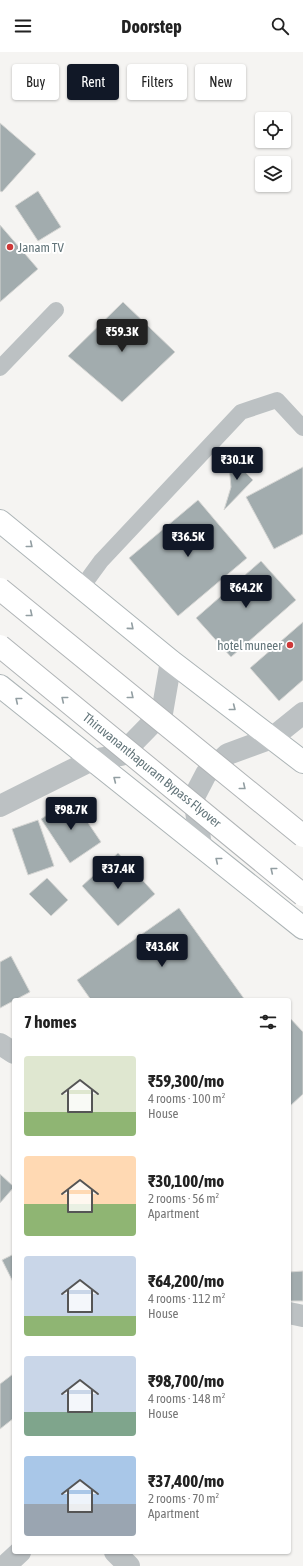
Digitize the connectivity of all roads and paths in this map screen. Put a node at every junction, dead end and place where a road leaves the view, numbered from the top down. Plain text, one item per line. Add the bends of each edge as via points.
1 (56, 310) dead end
2 (0, 368) edge
3 (303, 428) edge
4 (0, 521) edge
5 (82, 587) junction
6 (0, 589) edge
7 (0, 646) edge
8 (172, 661) junction
9 (0, 686) edge
10 (303, 713) edge
11 (272, 738) junction
12 (92, 760) junction
13 (303, 762) edge
14 (0, 806) edge
15 (303, 836) edge
16 (201, 846) junction
17 (303, 895) edge
18 (303, 928) edge
19 (0, 1044) edge
20 (12, 1052) edge
21 (291, 1313) edge
22 (303, 1316) edge
23 (18, 1554) edge
24 (117, 1554) edge
25 (4, 1566) edge
26 (129, 1566) edge

1 - 2 lane
3 - 5 lane via 277,400 241,412 101,561
4 -> 5 main road
5 -> 8 main road
6 -> 15 main road, bridge
17 -> 7 main road, Thiruvananthapuram Bypass Flyover, bridge
8 -> 11 main road
8 - 12 street via 162,713 120,755
12 -> 9 main road
10 - 11 street
11 - 13 main road
11 - 16 street via 228,754 206,774 194,797
12 - 14 street
16 -> 12 main road
18 -> 16 main road
19 - 20 street
21 - 22 street
23 - 25 street
24 - 26 street

